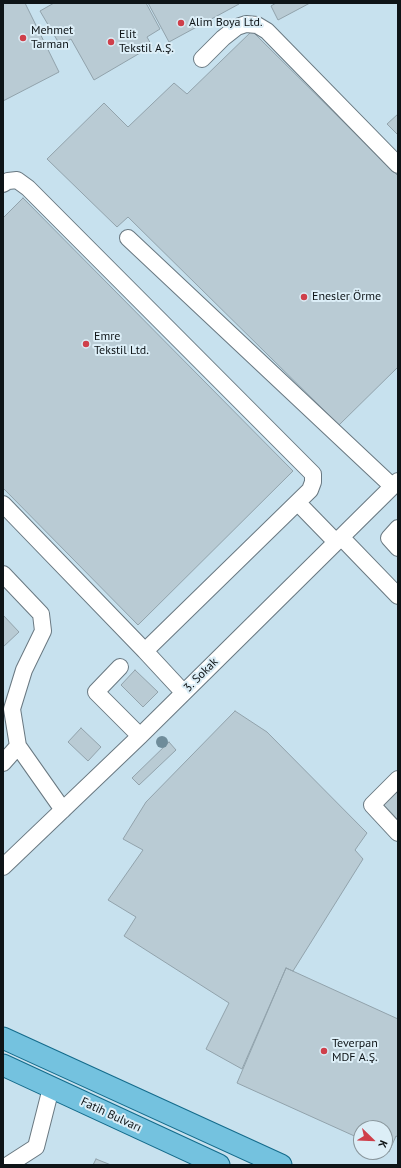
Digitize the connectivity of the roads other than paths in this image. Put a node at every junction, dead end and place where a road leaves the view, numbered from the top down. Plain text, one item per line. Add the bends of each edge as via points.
1 (202, 59) dead end
2 (398, 165) edge
3 (3, 184) edge
4 (128, 238) dead end
5 (395, 483) edge
6 (298, 503) junction
7 (3, 504) edge
8 (398, 528) edge
9 (338, 539) junction
10 (398, 548) edge
11 (3, 574) edge
12 (398, 596) edge
13 (145, 651) junction
14 (120, 667) dead end
15 (183, 692) junction
16 (140, 736) junction
17 (18, 746) junction
18 (3, 763) edge
19 (398, 779) edge
20 (63, 810) junction
21 (398, 833) edge
22 (3, 867) edge
23 (3, 1038) edge
24 (3, 1065) edge
25 (51, 1088) junction
26 (8, 1165) edge
27 (219, 1165) edge
28 (282, 1165) edge

1 - 2 street via 237,27 246,24 267,31
3 - 6 street via 17,180 28,188 313,474 314,482 310,490
4 - 5 street
5 - 9 street, 3. Sokak
6 - 9 street
6 - 13 street
7 - 13 street
8 - 10 street via 388,538
9 - 12 street
9 - 15 street, 3. Sokak
11 - 17 street via 41,614 43,630 24,670 12,709
13 - 15 street
14 - 16 street via 96,692
15 - 16 street, 3. Sokak
16 - 20 street, 3. Sokak
17 - 18 street
17 - 20 street
19 - 21 street via 372,805
20 - 22 street, 3. Sokak
23 - 28 main road
24 - 25 main road, Fatih Bulvarı
25 - 26 street via 36,1147
25 - 27 main road, Fatih Bulvarı

